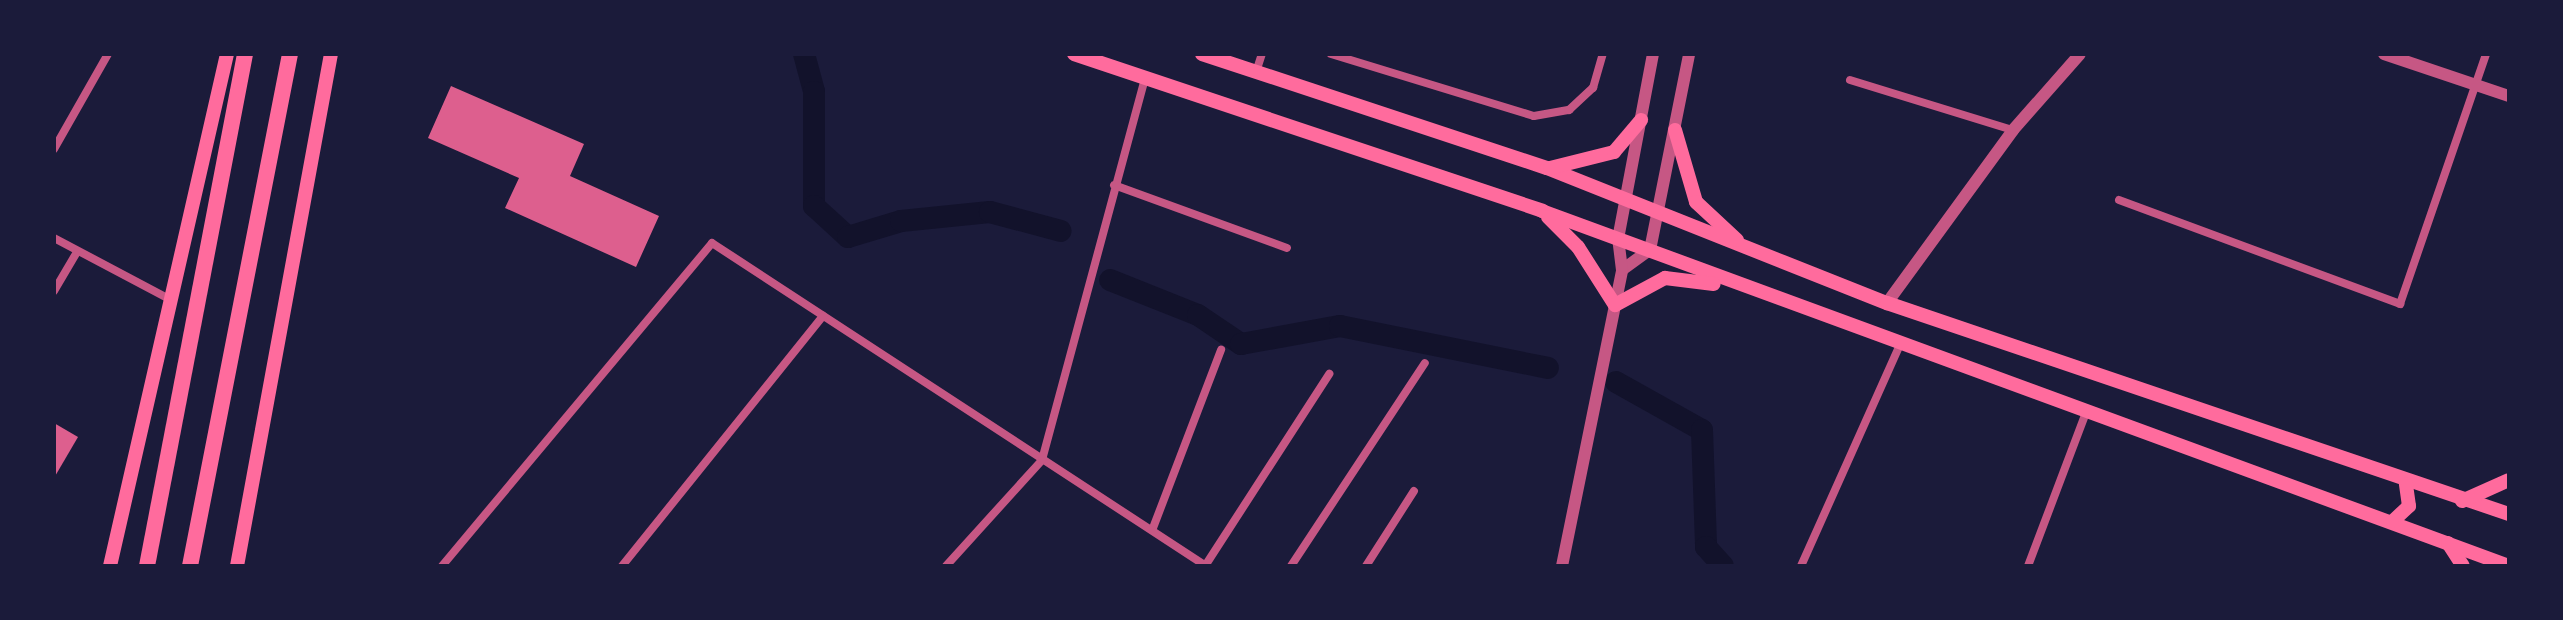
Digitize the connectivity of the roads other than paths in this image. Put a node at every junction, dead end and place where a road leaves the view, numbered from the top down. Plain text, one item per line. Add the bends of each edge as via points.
1 (108, 54) edge
2 (227, 54) edge
3 (245, 54) edge
4 (290, 54) edge
5 (1074, 54) edge
6 (1202, 54) edge
7 (1262, 54) edge
8 (1331, 54) edge
9 (1603, 54) edge
10 (1653, 54) edge
11 (1689, 54) edge
12 (2080, 54) edge
13 (2384, 54) edge
14 (2486, 54) edge
15 (330, 56) edge
16 (1256, 72) junction
17 (1145, 78) junction
18 (1850, 80) dead end
19 (2475, 85) junction
20 (2509, 96) edge
21 (1641, 120) junction
22 (1675, 130) junction
23 (2013, 130) junction
24 (54, 149) edge
25 (1547, 168) junction
26 (1114, 185) junction
27 (2119, 200) dead end
28 (1628, 201) junction
29 (1542, 211) junction
30 (1661, 212) junction
31 (54, 238) edge
32 (1618, 239) junction
33 (1287, 248) dead end
34 (1746, 249) junction
35 (1650, 250) junction
36 (77, 252) junction
37 (1622, 270) junction
38 (1732, 286) junction
39 (54, 291) edge
40 (171, 300) junction
41 (1887, 303) junction
42 (1615, 305) junction
43 (823, 316) junction
44 (1899, 347) junction
45 (1221, 350) dead end
46 (1425, 363) dead end
47 (1329, 374) dead end
48 (2087, 409) junction
49 (1042, 460) junction
50 (2509, 480) edge
51 (2406, 484) junction
52 (1414, 491) dead end
53 (2462, 501) junction
54 (2509, 514) edge
55 (2393, 521) junction
56 (1153, 528) junction
57 (2448, 542) junction
58 (110, 566) edge
59 (147, 566) edge
60 (190, 566) edge
61 (237, 566) edge
62 (442, 566) edge
63 (622, 566) edge
64 (946, 566) edge
65 (1206, 566) edge
66 (1291, 566) edge
67 (1366, 566) edge
68 (1562, 566) edge
69 (1801, 566) edge
70 (2028, 566) edge
71 (2463, 566) edge
72 (2509, 566) edge

1 - 24 street
2 - 40 main road
3 - 59 highway
4 - 60 highway
5 - 17 main road
6 - 16 main road
7 - 16 street
8 - 9 street via 1534,116 1569,110 1593,88
10 - 21 street
11 - 22 street
12 - 23 street
13 - 19 street
14 - 19 street
15 - 61 main road
16 - 25 main road
17 - 26 street
17 - 29 main road
18 - 23 street
19 - 20 street
19 - 27 street via 2400,304
21 - 25 main road via 1614,152
21 - 28 street
22 - 30 street
22 - 34 main road via 1696,202
23 - 41 street
25 - 28 main road
26 - 33 street
26 - 49 street
28 - 30 main road
28 - 32 street
29 - 32 main road
29 - 42 main road via 1572,240
30 - 34 main road
30 - 35 street
31 - 36 street
32 - 35 main road
32 - 37 street
34 - 41 main road
35 - 37 street
35 - 38 main road
36 - 39 street
36 - 40 street
37 - 42 street
38 - 42 main road via 1665,278
38 - 44 main road
40 - 58 main road
41 - 51 main road
42 - 68 street
43 - 49 street
43 - 62 street via 712,243
43 - 63 street
44 - 48 main road
44 - 69 street
45 - 56 street
46 - 66 street
47 - 65 street
48 - 55 main road
48 - 70 street
49 - 56 street
49 - 64 street
50 - 53 main road
51 - 53 main road
51 - 55 main road via 2409,506
52 - 67 street
53 - 54 main road
55 - 57 main road
56 - 65 street
57 - 71 main road
57 - 72 main road

